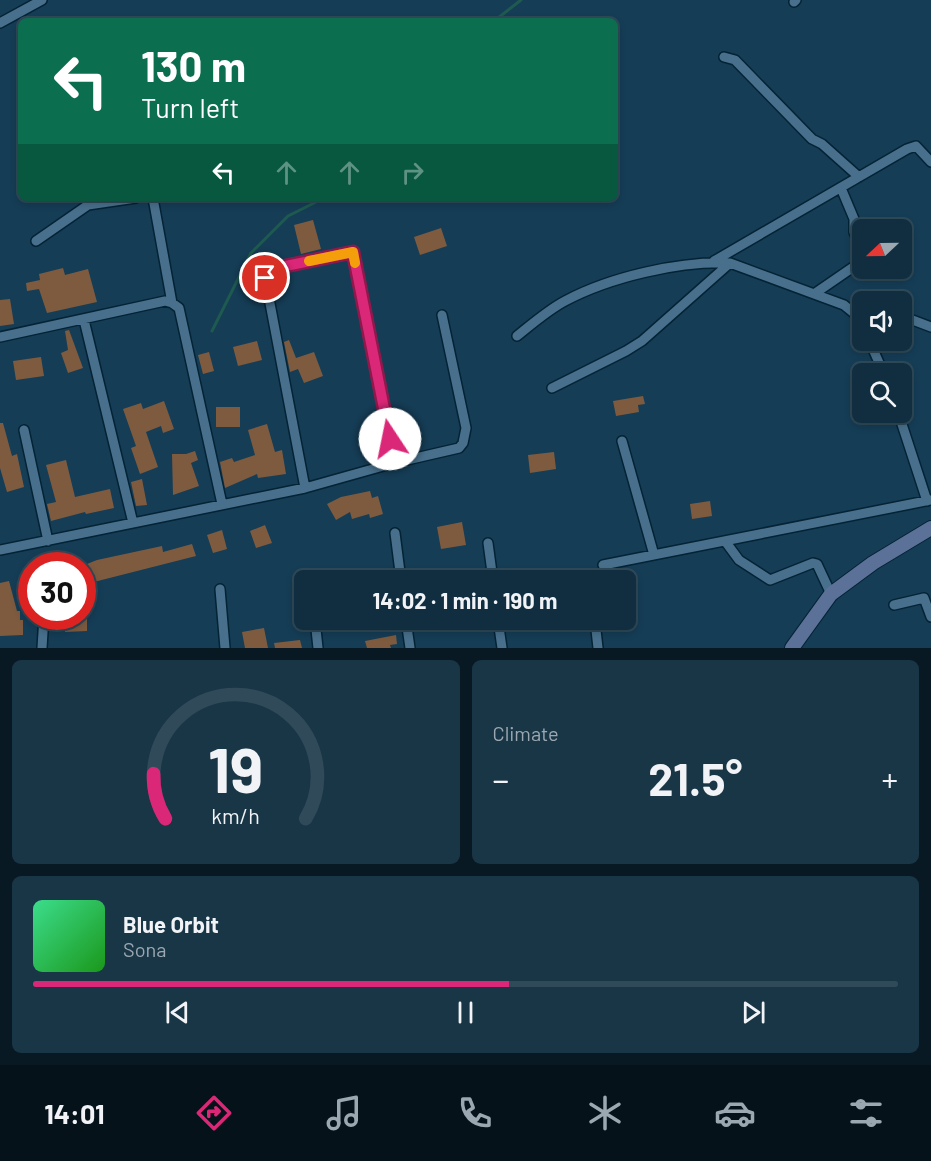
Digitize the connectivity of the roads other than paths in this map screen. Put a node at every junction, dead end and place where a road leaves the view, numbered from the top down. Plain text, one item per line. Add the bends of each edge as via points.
1 (42, 0) edge
2 (0, 23) edge
3 (724, 57) dead end
4 (930, 160) edge
5 (859, 177) junction
6 (841, 188) junction
7 (115, 201) edge
8 (154, 201) edge
9 (854, 219) edge
10 (36, 241) dead end
11 (712, 262) junction
12 (730, 263) junction
13 (852, 268) edge
14 (814, 294) junction
15 (172, 303) junction
16 (852, 308) edge
17 (442, 315) dead end
18 (84, 320) junction
19 (912, 320) edge
20 (931, 327) edge
21 (517, 336) dead end
22 (0, 337) edge
23 (552, 388) dead end
24 (902, 423) edge
25 (24, 430) dead end
26 (622, 441) dead end
27 (394, 463) junction
28 (304, 488) junction
29 (929, 500) edge
30 (222, 504) junction
31 (133, 523) junction
32 (931, 528) edge
33 (395, 533) dead end
34 (48, 541) junction
35 (724, 541) junction
36 (488, 543) dead end
37 (0, 550) edge
38 (654, 555) junction
39 (603, 565) dead end
40 (400, 570) edge
41 (492, 570) edge
42 (220, 589) dead end
43 (831, 594) junction
44 (894, 605) dead end
45 (931, 616) edge
46 (43, 630) edge
47 (316, 630) edge
48 (407, 630) edge
49 (499, 630) edge
50 (596, 630) edge
51 (42, 648) edge
52 (225, 648) edge
53 (318, 648) edge
54 (410, 648) edge
55 (502, 648) edge
56 (598, 648) edge
57 (792, 648) edge

1 - 2 street
3 - 5 street via 735,60 812,138
4 - 5 street via 916,146
5 - 6 street
6 - 9 street
6 - 11 street
7 - 10 street via 88,205
8 - 15 street
11 - 12 street
11 - 21 street via 647,273 576,295
12 - 14 street
12 - 23 street via 642,341
13 - 14 street
14 - 16 street
15 - 18 street via 165,301
15 - 30 street via 178,308
17 - 27 street via 465,436 459,448
18 - 22 street
18 - 31 street
19 - 20 street
24 - 29 street
25 - 34 street
26 - 38 street
27 - 28 street
27 - 28 street via 353,252 281,267 265,278
28 - 30 street
29 - 35 street
30 - 31 street
31 - 34 street
32 - 43 street
33 - 40 street
34 - 37 street
35 - 38 street
35 - 43 street via 739,560 770,580 817,564
36 - 41 street
38 - 39 street
42 - 52 street
43 - 57 street
44 - 45 street via 924,598
46 - 51 street
47 - 53 street
48 - 54 street
49 - 55 street
50 - 56 street

